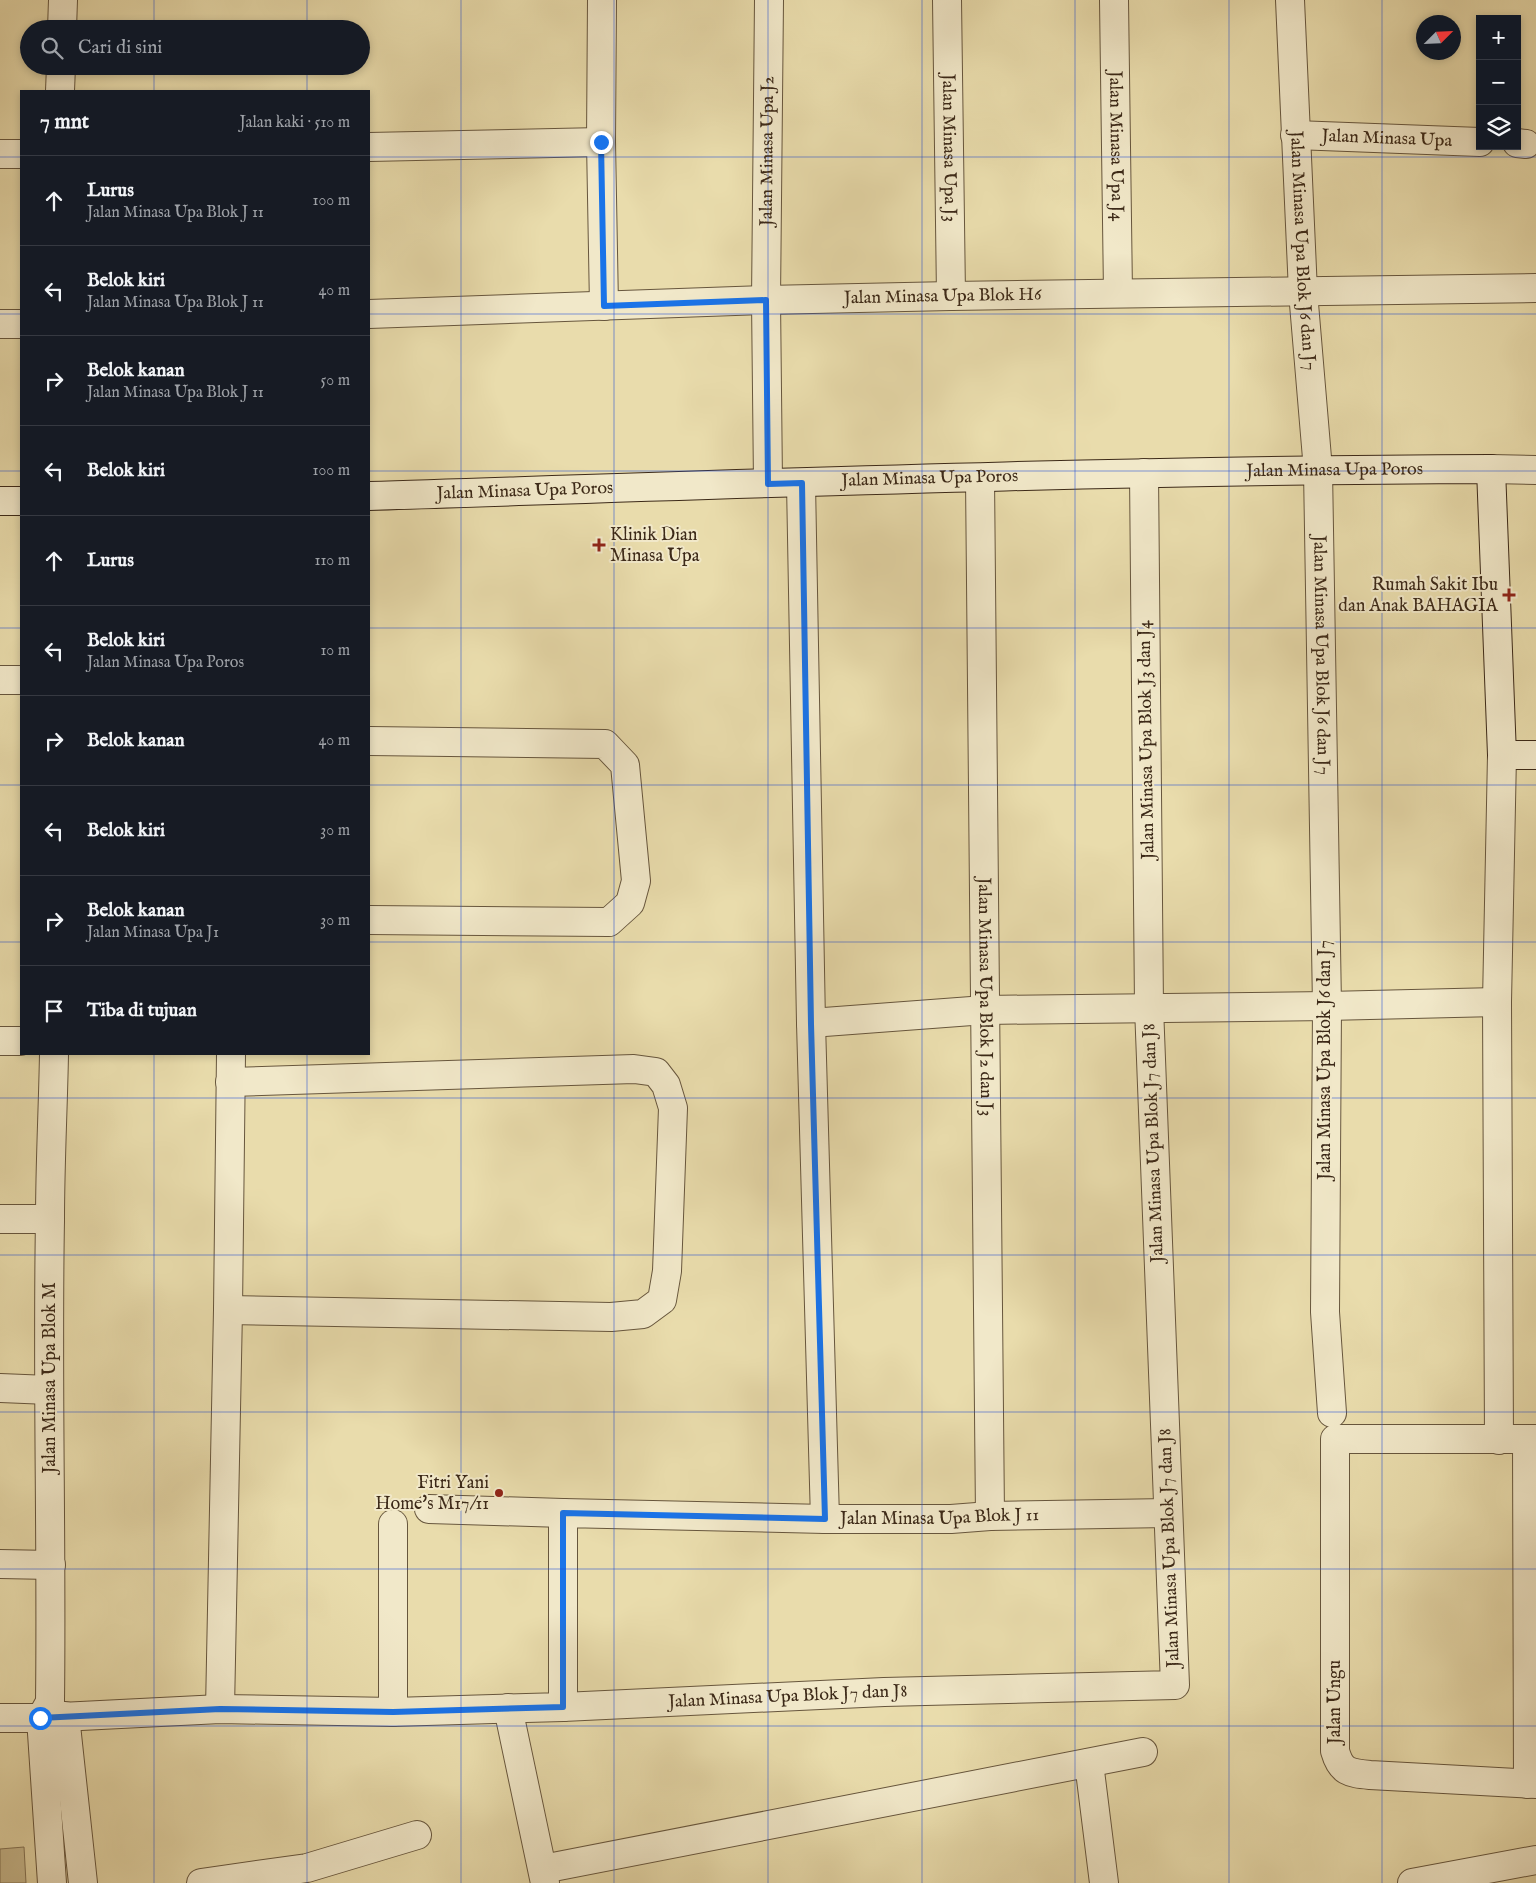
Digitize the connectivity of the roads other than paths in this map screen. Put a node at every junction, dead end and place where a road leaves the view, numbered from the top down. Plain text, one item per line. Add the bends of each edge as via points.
1 (62, 0) edge
2 (602, 0) edge
3 (769, 0) edge
4 (947, 0) edge
5 (1114, 0) edge
6 (1290, 0) edge
7 (62, 20) edge
8 (60, 75) edge
9 (60, 90) edge
10 (1295, 135) junction
11 (601, 142) junction
12 (1476, 142) edge
13 (370, 147) edge
14 (0, 154) edge
15 (20, 154) edge
16 (1536, 288) edge
17 (1303, 292) junction
18 (1118, 293) junction
19 (951, 296) junction
20 (766, 300) junction
21 (604, 306) junction
22 (370, 314) edge
23 (0, 324) edge
24 (20, 324) edge
25 (1491, 469) junction
26 (1318, 470) junction
27 (1536, 470) edge
28 (1144, 474) junction
29 (980, 478) junction
30 (802, 483) junction
31 (768, 484) junction
32 (370, 496) edge
33 (0, 501) edge
34 (20, 501) edge
35 (0, 680) edge
36 (20, 680) edge
37 (370, 741) edge
38 (1502, 755) junction
39 (1536, 755) edge
40 (370, 920) edge
41 (1497, 1002) junction
42 (1326, 1006) junction
43 (1149, 1007) junction
44 (985, 1010) junction
45 (811, 1024) junction
46 (0, 1041) edge
47 (20, 1041) edge
48 (54, 1055) edge
49 (231, 1055) edge
50 (230, 1082) junction
51 (0, 1219) edge
52 (50, 1219) junction
53 (228, 1310) junction
54 (1325, 1312) joint
55 (0, 1388) edge
56 (49, 1390) junction
57 (1333, 1426) junction
58 (1532, 1439) edge
59 (1499, 1440) junction
60 (429, 1508) dead end
61 (563, 1513) junction
62 (1168, 1513) junction
63 (990, 1516) junction
64 (825, 1519) junction
65 (393, 1524) dead end
66 (0, 1564) edge
67 (51, 1565) junction
68 (563, 1707) junction
69 (508, 1708) junction
70 (220, 1709) junction
71 (52, 1712) junction
72 (393, 1712) junction
73 (0, 1718) edge
74 (1143, 1752) dead end
75 (1089, 1763) junction
76 (1532, 1784) edge
77 (417, 1835) dead end
78 (1536, 1860) edge
79 (308, 1876) edge
80 (544, 1876) edge
81 (52, 1883) edge
82 (83, 1883) edge
83 (201, 1883) edge
84 (1104, 1883) edge
85 (1412, 1883) edge

1 - 7 street
2 - 11 street
3 - 20 street, Jalan Minasa Upa J2
4 - 19 street, Jalan Minasa Upa J3
5 - 18 street, Jalan Minasa Upa J4
6 - 10 street, Jalan Minasa Upa Blok J6 dan J7
8 - 9 street
10 - 12 street, Jalan Minasa Upa
10 - 17 street, Jalan Minasa Upa Blok J6 dan J7
11 - 13 street
11 - 21 street
14 - 15 street
16 - 17 street, Jalan Minasa Upa Blok H6
17 - 18 street, Jalan Minasa Upa Blok H6
17 - 26 street, Jalan Minasa Upa Blok J6 dan J7
18 - 19 street, Jalan Minasa Upa Blok H6
19 - 20 street, Jalan Minasa Upa Blok H6
20 - 21 street, Jalan Minasa Upa Blok H6
20 - 31 street, Jalan Minasa Upa J2
21 - 22 street, Jalan Minasa Upa Blok H6
23 - 24 street
25 - 26 street, Jalan Minasa Upa Poros
25 - 27 street, Jalan Minasa Upa Poros
25 - 38 street
26 - 28 street, Jalan Minasa Upa Poros
26 - 42 street, Jalan Minasa Upa Blok J6 dan J7
28 - 29 street, Jalan Minasa Upa Poros
28 - 43 street, Jalan Minasa Upa Blok J3 dan J4
29 - 30 street, Jalan Minasa Upa Poros
29 - 44 street, Jalan Minasa Upa Blok J2 dan J3
30 - 31 street, Jalan Minasa Upa Poros
30 - 45 street
31 - 32 street, Jalan Minasa Upa Poros
33 - 34 street
35 - 36 street
37 - 40 street via 606,744 625,765 636,881 630,903 609,922
38 - 39 street
38 - 41 street
41 - 42 street
41 - 59 street
42 - 43 street
42 - 54 street, Jalan Minasa Upa Blok J6 dan J7
43 - 44 street
43 - 62 street, Jalan Minasa Upa Blok J7 dan J8
44 - 45 street
44 - 63 street, Jalan Minasa Upa Blok J2 dan J3
45 - 64 street
46 - 47 street
48 - 52 street, Jalan Minasa Upa Blok M
49 - 50 street
50 - 53 street
50 - 53 street via 634,1069 656,1072 666,1085 674,1108 667,1271 662,1300 643,1314 611,1317
51 - 52 street
52 - 56 street, Jalan Minasa Upa Blok M
53 - 70 street
54 - 57 street, Jalan Ungu
55 - 56 street
56 - 67 street, Jalan Minasa Upa Blok M
57 - 59 street
57 - 76 street, Jalan Ungu via 1335,1751 1338,1763 1344,1769 1370,1776
58 - 59 street
58 - 76 street
60 - 61 street, Jalan Minasa Upa Blok J 11
61 - 64 street, Jalan Minasa Upa Blok J 11
61 - 68 street
62 - 63 street, Jalan Minasa Upa Blok J 11
62 - 68 street, Jalan Minasa Upa Blok J7 dan J8 via 1175,1685 884,1692
63 - 64 street, Jalan Minasa Upa Blok J 11
65 - 72 street
66 - 67 street
67 - 71 street, Jalan Minasa Upa Blok M
68 - 69 street
69 - 72 street
69 - 80 street
70 - 71 street
70 - 72 street
71 - 73 street
71 - 81 street
71 - 82 street
74 - 75 street
75 - 80 street
75 - 84 street
77 - 79 street
78 - 85 street
79 - 83 street

